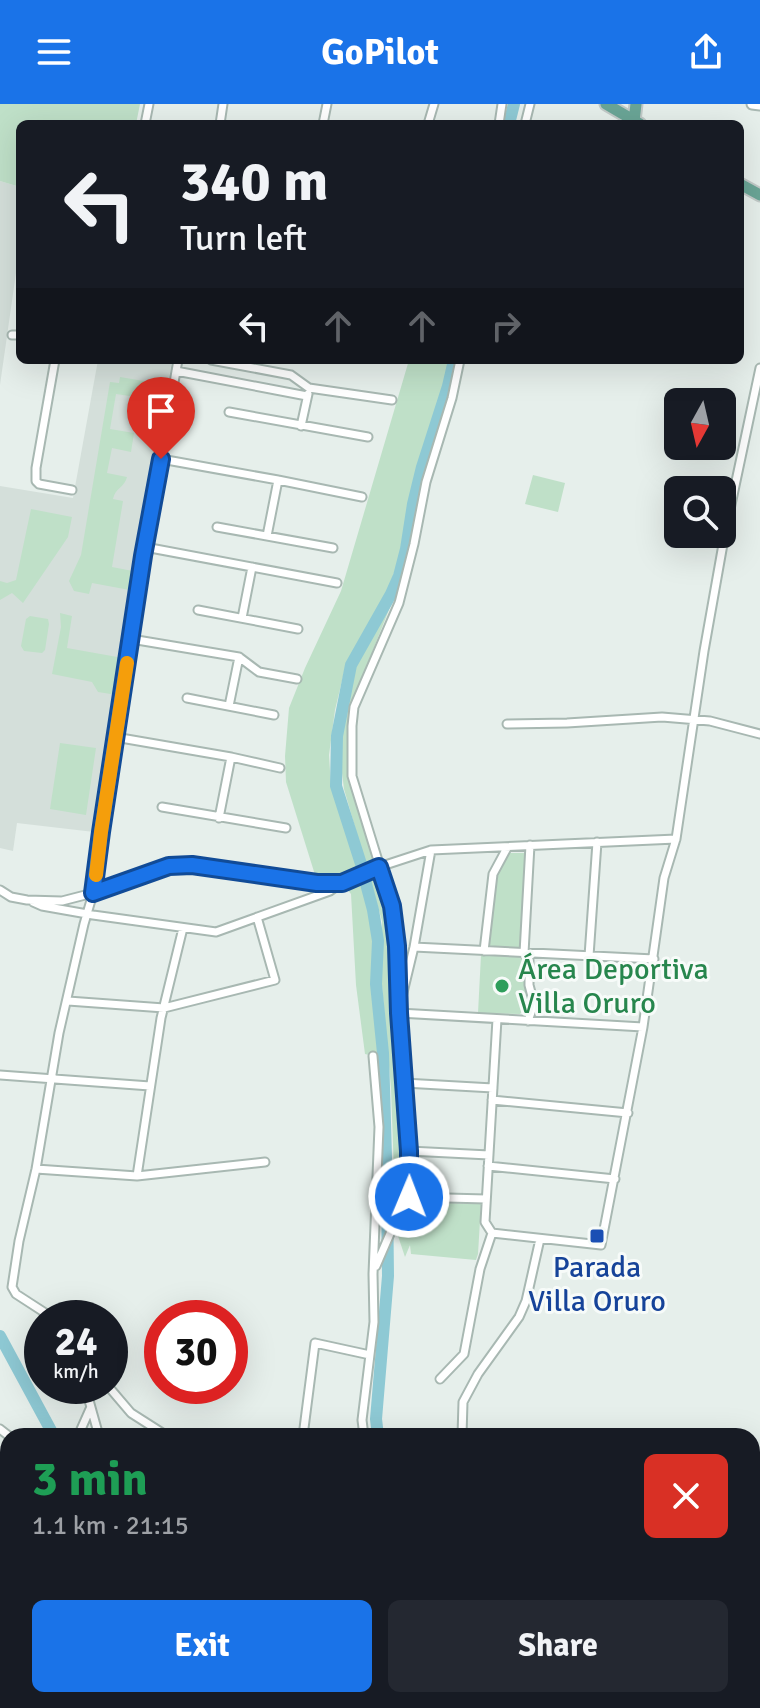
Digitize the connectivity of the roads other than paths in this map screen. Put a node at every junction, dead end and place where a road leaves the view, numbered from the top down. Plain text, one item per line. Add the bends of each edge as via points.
1 (606, 104) edge
2 (752, 104) edge
3 (760, 105) edge
4 (634, 120) edge
5 (54, 364) edge
6 (177, 364) edge
7 (232, 364) edge
8 (459, 364) edge
9 (760, 368) edge
10 (176, 371) junction
11 (308, 392) junction
12 (392, 400) dead end
13 (229, 412) dead end
14 (301, 426) junction
15 (368, 437) dead end
16 (161, 459) junction
17 (278, 480) junction
18 (72, 490) dead end
19 (362, 497) dead end
20 (217, 527) dead end
21 (267, 536) junction
22 (145, 547) junction
23 (333, 548) dead end
24 (252, 567) junction
25 (337, 583) dead end
26 (198, 610) dead end
27 (242, 618) junction
28 (298, 629) dead end
29 (131, 639) junction
30 (239, 657) junction
31 (297, 679) dead end
32 (187, 698) dead end
33 (229, 706) junction
34 (274, 715) dead end
35 (695, 720) junction
36 (507, 724) dead end
37 (760, 734) edge
38 (115, 737) junction
39 (231, 757) junction
40 (280, 768) dead end
41 (162, 807) dead end
42 (219, 818) junction
43 (286, 828) dead end
44 (676, 839) junction
45 (597, 842) junction
46 (530, 845) junction
47 (507, 848) junction
48 (431, 850) junction
49 (379, 867) junction
50 (342, 883) junction
51 (0, 890) edge
52 (93, 893) junction
53 (27, 900) junction
54 (87, 914) junction
55 (257, 917) junction
56 (183, 928) junction
57 (414, 947) junction
58 (484, 951) junction
59 (524, 953) junction
60 (589, 956) junction
61 (654, 959) junction
62 (68, 1001) junction
63 (164, 1008) junction
64 (399, 1013) junction
65 (497, 1019) junction
66 (528, 1021) junction
67 (643, 1027) junction
68 (373, 1056) dead end
69 (0, 1075) edge
70 (52, 1078) junction
71 (404, 1083) junction
72 (150, 1086) junction
73 (493, 1088) junction
74 (492, 1100) junction
75 (628, 1113) junction
76 (409, 1151) junction
77 (489, 1155) junction
78 (265, 1162) dead end
79 (488, 1166) junction
80 (36, 1169) junction
81 (137, 1176) junction
82 (615, 1179) junction
83 (486, 1199) junction
84 (399, 1213) dead end
85 (492, 1233) junction
86 (540, 1239) junction
87 (373, 1274) junction
88 (25, 1300) edge
89 (370, 1355) junction
90 (440, 1379) dead end
91 (90, 1404) edge
92 (123, 1404) edge
93 (91, 1408) junction
94 (82, 1428) edge
95 (97, 1428) edge
96 (154, 1428) edge
97 (304, 1428) edge
98 (363, 1428) edge
99 (462, 1428) edge

1 - 4 main road
2 - 3 street
5 - 18 street via 36,481
6 - 10 street
7 - 11 street via 291,375
8 - 49 street via 399,603 354,707 352,776
9 - 35 street via 706,636
10 - 11 street
10 - 16 street
11 - 12 street
11 - 14 street
13 - 14 street
14 - 15 street
16 - 17 street
16 - 22 street
17 - 19 street
17 - 21 street
20 - 21 street
21 - 23 street
22 - 24 street
22 - 29 street
24 - 25 street
24 - 27 street
26 - 27 street
27 - 28 street
29 - 30 street
29 - 38 street
30 - 31 street via 259,672
30 - 33 street
32 - 33 street
33 - 34 street
35 - 36 street
35 - 37 street
35 - 44 street
38 - 39 street
38 - 52 street
39 - 40 street
39 - 42 street
41 - 42 street
42 - 43 street
44 - 45 street
44 - 61 street via 664,878
45 - 46 street
45 - 60 street
46 - 47 street
46 - 59 street
47 - 48 street
47 - 58 street via 493,874
48 - 49 street
48 - 57 street
49 - 50 street
49 - 64 street via 392,906
50 - 52 street via 192,865 169,866
50 - 55 street
51 - 53 street
52 - 53 street via 62,901
52 - 54 street
53 - 54 street
54 - 56 street
54 - 62 street
55 - 56 street via 216,932
55 - 63 street via 275,980
56 - 63 street
57 - 58 street
57 - 64 street
58 - 59 street
59 - 60 street
59 - 66 street via 534,1004
60 - 61 street
61 - 67 street
62 - 63 street
62 - 70 street
63 - 72 street
64 - 65 street
64 - 71 street
65 - 66 street
65 - 73 street
66 - 67 street
67 - 75 street
68 - 87 street via 379,1127
69 - 70 street
70 - 72 street
70 - 80 street
71 - 73 street
71 - 76 street
72 - 81 street
73 - 74 street
74 - 75 street
74 - 77 street
75 - 82 street
76 - 77 street
76 - 83 street via 409,1197
77 - 79 street
78 - 81 street
79 - 82 street
79 - 83 street
80 - 81 street
80 - 88 street via 12,1287
82 - 86 street via 601,1245
83 - 85 street via 485,1222
84 - 87 street
85 - 86 street
85 - 90 street via 464,1354
86 - 99 street via 526,1301 466,1393
87 - 89 street
89 - 97 street via 315,1343
89 - 98 street
91 - 93 street
92 - 96 street
93 - 94 street
93 - 95 street

